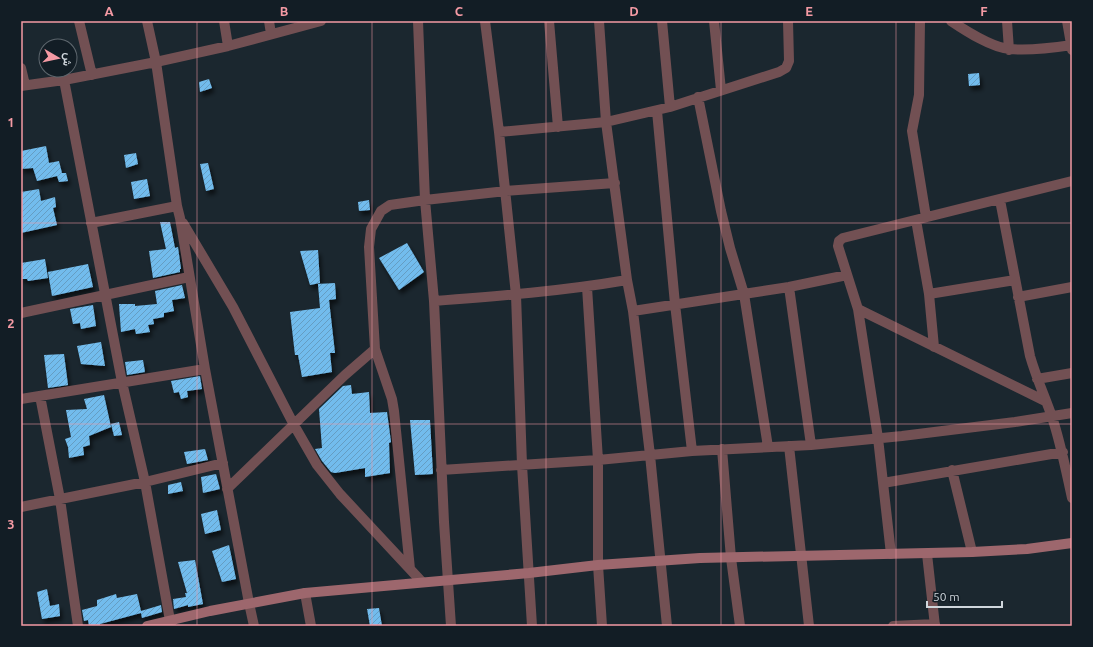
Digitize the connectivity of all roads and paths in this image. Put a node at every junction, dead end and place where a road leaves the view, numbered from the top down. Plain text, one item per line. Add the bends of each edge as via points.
1 (79, 21) edge
2 (147, 21) edge
3 (224, 21) edge
4 (269, 21) edge
5 (321, 21) edge
6 (418, 21) edge
7 (485, 21) edge
8 (548, 21) edge
9 (599, 21) edge
10 (662, 21) edge
11 (714, 21) edge
12 (788, 21) edge
13 (920, 21) edge
14 (1007, 21) edge
15 (1067, 21) edge
16 (954, 22) edge
17 (271, 34) junction
18 (228, 46) junction
19 (1072, 47) edge
20 (1009, 50) junction
21 (156, 62) junction
22 (21, 68) edge
23 (92, 75) junction
24 (64, 80) junction
25 (23, 85) edge
26 (721, 90) junction
27 (698, 97) junction
28 (670, 107) junction
29 (657, 110) junction
30 (606, 122) junction
31 (558, 127) junction
32 (499, 132) junction
33 (1072, 181) edge
34 (615, 183) junction
35 (506, 191) junction
36 (425, 200) junction
37 (1000, 200) junction
38 (177, 206) junction
39 (180, 218) junction
40 (921, 218) junction
41 (91, 223) junction
42 (847, 275) junction
43 (189, 277) junction
44 (627, 280) junction
45 (1015, 280) junction
46 (1072, 286) edge
47 (587, 287) junction
48 (789, 287) junction
49 (744, 294) junction
50 (929, 294) junction
51 (106, 295) junction
52 (516, 295) junction
53 (1018, 297) junction
54 (434, 301) junction
55 (675, 304) junction
56 (858, 309) junction
57 (633, 311) junction
58 (21, 313) edge
59 (934, 347) junction
60 (375, 349) junction
61 (205, 369) junction
62 (1072, 373) edge
63 (1037, 379) junction
64 (122, 382) junction
65 (40, 396) junction
66 (21, 399) edge
67 (1045, 401) junction
68 (1072, 413) edge
69 (1052, 417) junction
70 (294, 425) junction
71 (878, 438) junction
72 (810, 445) junction
73 (789, 446) junction
74 (768, 447) junction
75 (722, 450) junction
76 (692, 451) junction
77 (1063, 452) junction
78 (650, 455) junction
79 (598, 460) junction
80 (223, 463) junction
81 (522, 465) junction
82 (441, 470) junction
83 (952, 470) junction
84 (145, 482) junction
85 (883, 483) junction
86 (227, 489) junction
87 (1072, 498) edge
88 (60, 499) junction
89 (21, 507) edge
90 (1072, 543) edge
91 (972, 552) junction
92 (891, 554) junction
93 (927, 554) junction
94 (801, 556) junction
95 (731, 558) junction
96 (659, 560) junction
97 (598, 565) junction
98 (410, 569) junction
99 (529, 573) junction
100 (448, 581) junction
101 (422, 582) junction
102 (305, 593) junction
103 (249, 603) junction
104 (171, 624) edge
105 (935, 625) edge
106 (78, 626) edge
107 (147, 626) edge
108 (254, 626) edge
109 (311, 626) edge
110 (451, 626) edge
111 (532, 626) edge
112 (602, 626) edge
113 (667, 626) edge
114 (740, 626) edge
115 (809, 626) edge
116 (893, 626) edge

1 - 23 street
2 - 21 street
3 - 18 street
4 - 17 street
5 - 17 street
6 - 36 street
7 - 32 street
8 - 31 street
9 - 30 street
10 - 28 street
11 - 26 street
12 - 26 street via 786,68
13 - 40 street via 919,95 912,131
14 - 20 street
15 - 19 street
16 - 20 street via 990,44
17 - 18 street
18 - 21 street
19 - 20 street
21 - 23 street
21 - 38 street
22 - 25 street
23 - 24 street
24 - 25 street
24 - 41 street
26 - 27 street
27 - 28 street
27 - 49 street via 721,211
28 - 29 street
29 - 30 street
29 - 55 street
30 - 31 street
30 - 34 street
31 - 32 street
32 - 35 street
33 - 37 street
34 - 35 street
34 - 44 street
35 - 36 street
35 - 52 street
36 - 54 street
36 - 60 street via 390,205 381,211 371,229
37 - 40 street
37 - 45 street
38 - 39 street
38 - 41 street
39 - 43 street
39 - 70 street via 233,307
40 - 42 street via 839,241 838,246
40 - 50 street
41 - 51 street
42 - 48 street
42 - 56 street
43 - 51 street
43 - 61 street
44 - 47 street
44 - 57 street
45 - 50 street
45 - 53 street
46 - 53 street
47 - 52 street
47 - 79 street
48 - 49 street
48 - 72 street
49 - 55 street
49 - 74 street
50 - 59 street
51 - 58 street
51 - 64 street
52 - 54 street
52 - 81 street
53 - 63 street
54 - 82 street
55 - 57 street
55 - 76 street
56 - 59 street
56 - 71 street
57 - 78 street
59 - 67 street
60 - 70 street
60 - 98 street via 394,411
61 - 64 street
61 - 80 street
62 - 63 street
63 - 67 street
64 - 65 street
64 - 84 street
65 - 66 street
65 - 88 street
67 - 69 street
68 - 69 street
69 - 71 street
69 - 77 street
70 - 86 street
70 - 98 street via 317,466
71 - 72 street
71 - 85 street
72 - 73 street
73 - 74 street
73 - 94 street
74 - 75 street
75 - 76 street
75 - 95 street
76 - 78 street
77 - 83 street
77 - 87 street
78 - 79 street
78 - 96 street
79 - 81 street
79 - 97 street
80 - 84 street
80 - 86 street
81 - 82 street
81 - 99 street
82 - 100 street
83 - 85 street
83 - 91 street
84 - 88 street
84 - 104 street
85 - 92 street
86 - 103 street
88 - 89 street
88 - 106 street
90 - 91 street
91 - 93 street
92 - 93 street
92 - 94 street
93 - 105 street
94 - 95 street
94 - 115 street
95 - 96 street
95 - 114 street
96 - 97 street
96 - 113 street
97 - 99 street
97 - 112 street
98 - 101 street
99 - 100 street
99 - 111 street
100 - 101 street
100 - 110 street
101 - 102 street
102 - 103 street
102 - 109 street
103 - 104 street
103 - 108 street
104 - 107 street
105 - 116 street

